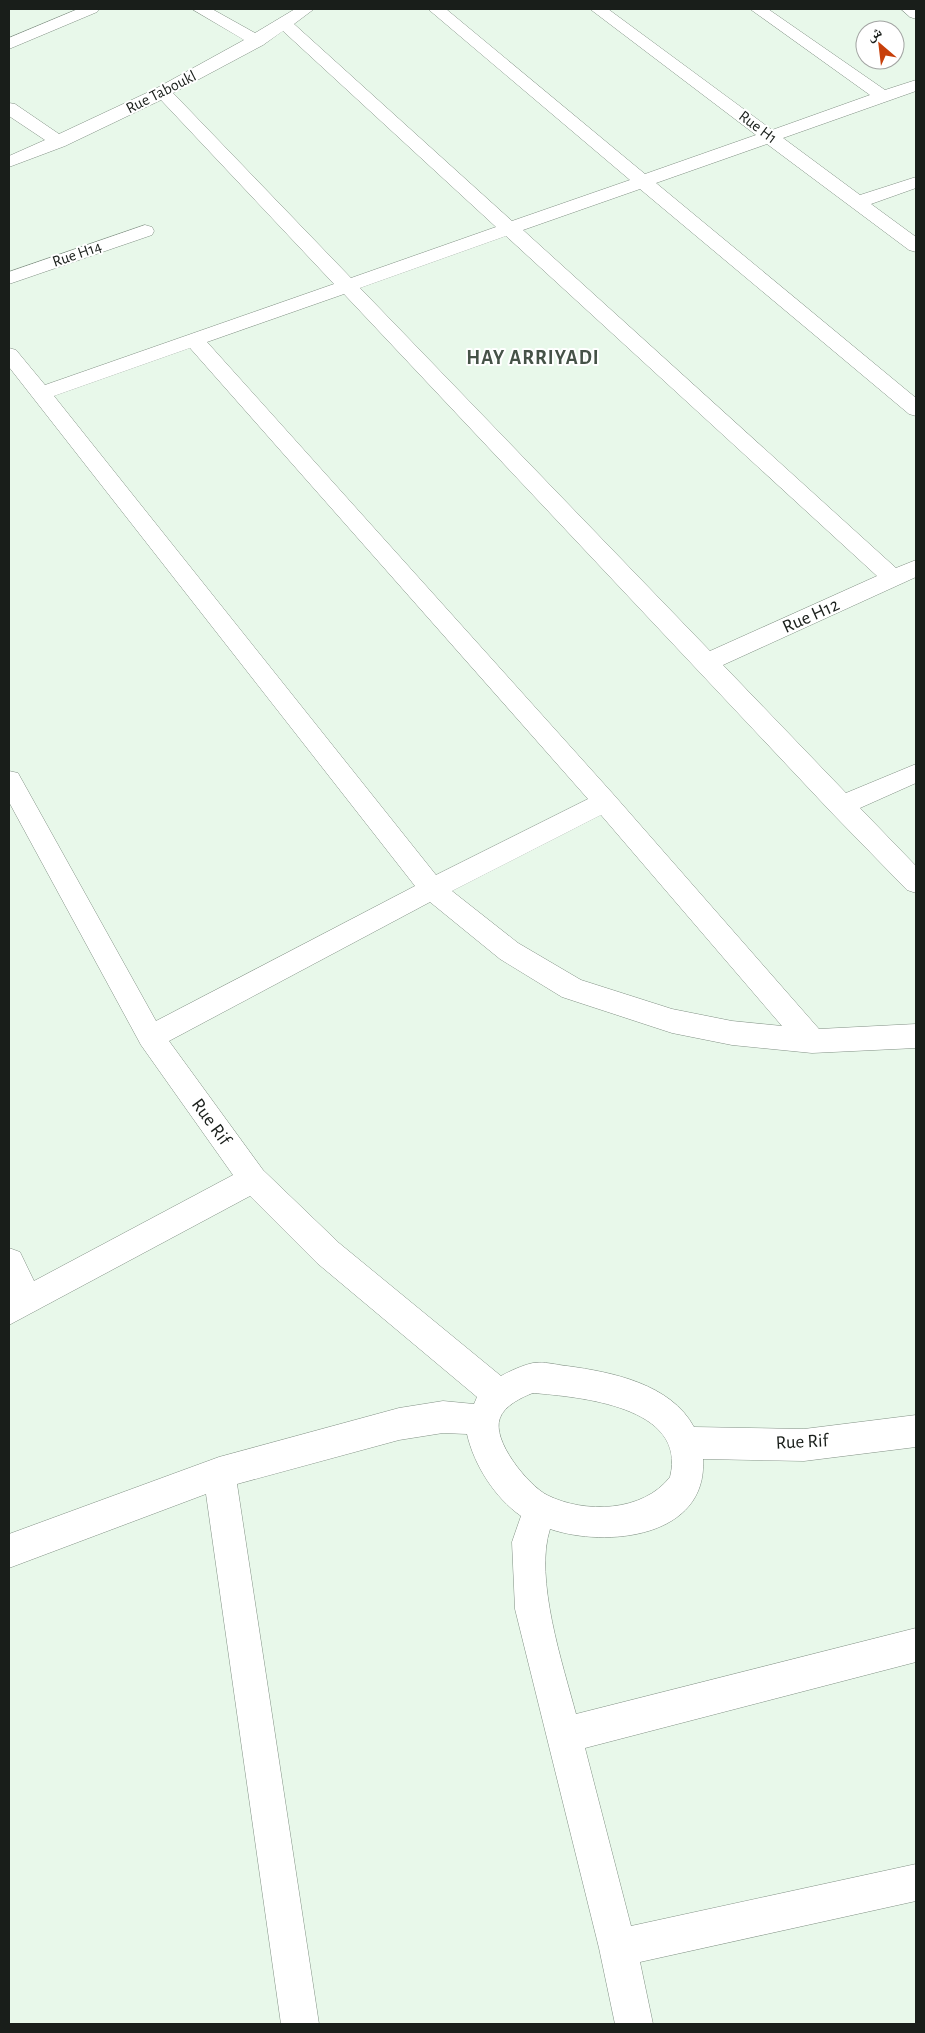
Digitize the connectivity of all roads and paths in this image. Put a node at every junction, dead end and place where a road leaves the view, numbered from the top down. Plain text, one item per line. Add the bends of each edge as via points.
1 (91, 9) edge
2 (200, 9) edge
3 (306, 9) edge
4 (436, 9) edge
5 (598, 9) edge
6 (758, 9) edge
7 (909, 9) edge
8 (916, 14) edge
9 (284, 23) junction
10 (257, 41) junction
11 (9, 44) edge
12 (916, 86) edge
13 (163, 92) junction
14 (884, 97) junction
15 (9, 108) edge
16 (771, 137) junction
17 (59, 142) junction
18 (9, 162) edge
19 (645, 181) junction
20 (916, 182) edge
21 (859, 202) junction
22 (510, 229) junction
23 (145, 231) dead end
24 (916, 246) edge
25 (9, 278) edge
26 (347, 286) junction
27 (194, 340) junction
28 (9, 354) edge
29 (40, 394) junction
30 (916, 408) edge
31 (916, 568) edge
32 (893, 578) junction
33 (706, 663) junction
34 (916, 773) edge
35 (9, 780) edge
36 (605, 802) junction
37 (841, 806) junction
38 (916, 883) edge
39 (432, 889) junction
40 (916, 1036) edge
41 (151, 1038) junction
42 (812, 1041) junction
43 (254, 1179) junction
44 (9, 1262) edge
45 (18, 1306) edge
46 (490, 1407) junction
47 (912, 1439) edge
48 (688, 1443) junction
49 (219, 1473) junction
50 (540, 1509) junction
51 (9, 1551) edge
52 (916, 1645) edge
53 (565, 1735) junction
54 (916, 1882) edge
55 (618, 1948) junction
56 (300, 2024) edge
57 (634, 2024) edge

1 - 11 street
2 - 10 street
3 - 9 street, Rue Taboukl
4 - 19 street
5 - 16 street, Rue H1
6 - 14 street
7 - 8 street
9 - 10 street, Rue Taboukl
9 - 22 street
10 - 13 street, Rue Taboukl
12 - 14 street
13 - 17 street, Rue Taboukl
13 - 26 street
14 - 16 street
15 - 17 street
16 - 19 street
16 - 21 street, Rue H1
17 - 18 street, Rue Taboukl
19 - 22 street
19 - 30 street
20 - 21 street
21 - 24 street, Rue H1
22 - 26 street
22 - 32 street
23 - 25 street, Rue H14
26 - 27 street
26 - 33 street
27 - 29 street
27 - 36 street
28 - 29 street
29 - 39 street
31 - 32 street, Rue H12
32 - 33 street, Rue H12
33 - 37 street
34 - 37 street
35 - 41 street, Rue Rif
36 - 39 street
36 - 42 street
37 - 38 street
39 - 41 street
39 - 42 street via 509,951 572,989 672,1021 732,1033
40 - 42 street
41 - 43 street, Rue Rif
43 - 45 street
43 - 46 street, Rue Rif
44 - 45 street
46 - 48 street via 512,1385 534,1378 591,1384 634,1397 659,1410
46 - 49 street via 399,1424
46 - 50 street via 484,1442 490,1458 519,1494
47 - 48 street, Rue Rif via 804,1445
48 - 50 street via 688,1475 683,1489 664,1507 637,1518 606,1522 571,1519
49 - 51 street
49 - 56 street
50 - 53 street via 529,1542 532,1609
52 - 53 street
53 - 55 street
54 - 55 street
55 - 57 street

